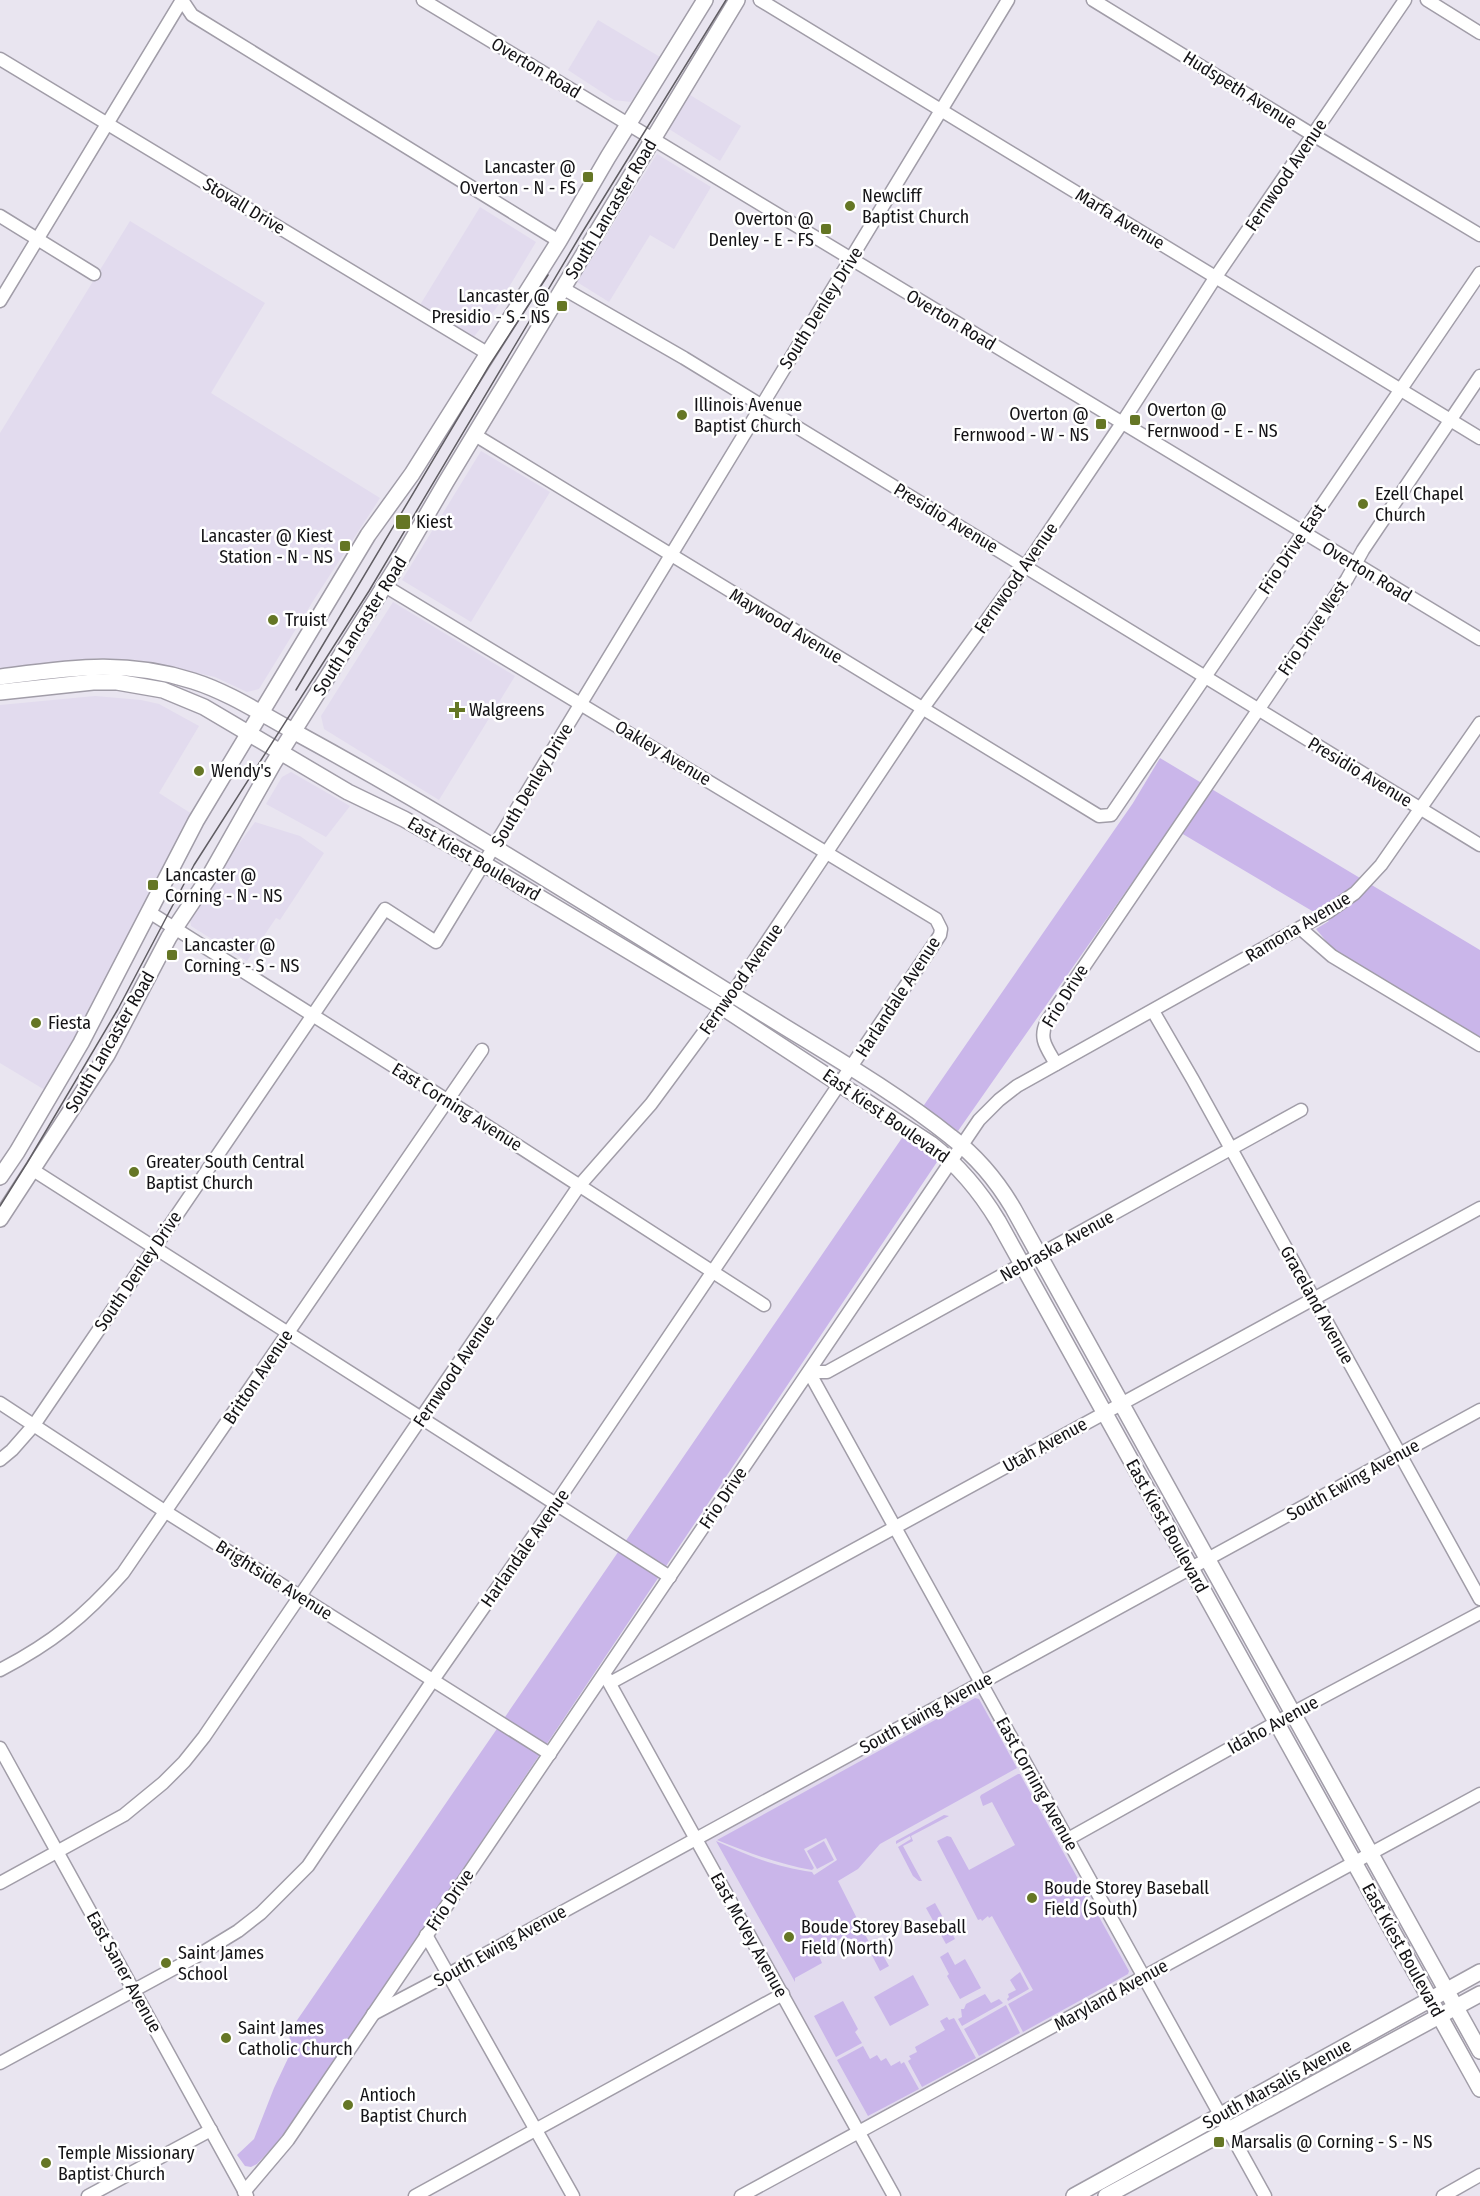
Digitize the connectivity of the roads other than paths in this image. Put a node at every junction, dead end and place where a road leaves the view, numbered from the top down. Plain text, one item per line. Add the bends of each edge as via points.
1 (182, 0) edge
2 (423, 0) edge
3 (705, 0) edge
4 (737, 0) edge
5 (760, 0) edge
6 (1008, 0) edge
7 (1093, 0) edge
8 (1405, 0) edge
9 (1427, 0) edge
10 (1480, 33) edge
11 (0, 59) edge
12 (941, 111) junction
13 (107, 123) junction
14 (628, 124) junction
15 (1313, 135) junction
16 (653, 138) junction
17 (0, 216) edge
18 (1480, 235) edge
19 (38, 239) junction
20 (559, 241) junction
21 (852, 260) junction
22 (1480, 273) edge
23 (94, 274) dead end
24 (1215, 278) junction
25 (564, 289) junction
26 (0, 301) edge
27 (487, 353) junction
28 (1480, 376) edge
29 (1401, 389) junction
30 (761, 406) junction
31 (1451, 421) junction
32 (1122, 423) junction
33 (475, 435) junction
34 (1480, 438) edge
35 (1303, 533) junction
36 (672, 556) junction
37 (1355, 564) junction
38 (1025, 567) junction
39 (385, 586) junction
40 (1480, 639) edge
41 (0, 677) edge
42 (1205, 677) junction
43 (0, 692) edge
44 (581, 704) junction
45 (923, 708) junction
46 (1258, 710) junction
47 (261, 713) junction
48 (1480, 723) edge
49 (294, 732) junction
50 (249, 734) junction
51 (280, 753) junction
52 (1421, 809) junction
53 (1099, 816) joint
54 (1183, 819) joint
55 (1480, 844) edge
56 (494, 847) junction
57 (827, 852) junction
58 (484, 864) junction
59 (148, 912) junction
60 (939, 923) joint
61 (175, 928) junction
62 (1300, 928) junction
63 (732, 994) junction
64 (722, 1007) junction
65 (1153, 1011) junction
66 (312, 1015) junction
67 (1480, 1045) edge
68 (482, 1050) dead end
69 (1056, 1064) junction
70 (851, 1068) junction
71 (840, 1084) junction
72 (447, 1100) junction
73 (1302, 1110) dead end
74 (962, 1146) junction
75 (1230, 1150) junction
76 (952, 1161) junction
77 (33, 1170) junction
78 (0, 1177) edge
79 (579, 1186) junction
80 (1480, 1208) edge
81 (0, 1219) edge
82 (154, 1247) junction
83 (1039, 1256) junction
84 (1022, 1264) junction
85 (713, 1271) junction
86 (1313, 1300) junction
87 (764, 1305) dead end
88 (287, 1334) junction
89 (809, 1372) junction
90 (0, 1403) edge
91 (1121, 1403) junction
92 (1480, 1410) edge
93 (1104, 1412) junction
94 (422, 1420) junction
95 (34, 1425) junction
96 (1400, 1454) junction
97 (0, 1460) edge
98 (555, 1505) junction
99 (166, 1512) junction
100 (895, 1528) junction
101 (1207, 1559) junction
102 (1191, 1569) junction
103 (670, 1577) junction
104 (301, 1596) junction
105 (1480, 1599) edge
106 (1480, 1613) edge
107 (0, 1670) edge
108 (607, 1679) junction
109 (433, 1680) junction
110 (981, 1682) junction
111 (1293, 1713) junction
112 (1277, 1723) junction
113 (0, 1748) edge
114 (549, 1754) junction
115 (1480, 1794) edge
116 (696, 1839) junction
117 (1068, 1839) junction
118 (58, 1852) junction
119 (1371, 1853) junction
120 (1354, 1862) junction
121 (0, 1883) edge
122 (426, 1935) junction
123 (1480, 1972) edge
124 (449, 1974) junction
125 (1144, 1977) junction
126 (134, 1990) junction
127 (1447, 1990) junction
128 (783, 1994) junction
129 (1480, 1994) edge
130 (1430, 1999) junction
131 (1456, 2007) junction
132 (372, 2014) junction
133 (1439, 2016) junction
134 (1480, 2051) edge
135 (0, 2063) edge
136 (1480, 2089) edge
137 (1224, 2123) junction
138 (211, 2130) junction
139 (535, 2130) junction
140 (859, 2133) junction
141 (1480, 2175) edge
142 (246, 2194) edge
143 (88, 2196) edge
144 (416, 2196) edge
145 (573, 2196) edge
146 (741, 2196) edge
147 (894, 2196) edge
148 (1074, 2196) edge
149 (1106, 2196) edge
150 (1265, 2196) edge
151 (1443, 2196) edge

1 - 13 street
1 - 20 street via 192,15
2 - 14 street, Overton Road
3 - 14 main road, South Lancaster Road
4 - 16 main road, South Lancaster Road
5 - 12 street, Marfa Avenue
6 - 12 street, South Denley Drive
7 - 15 street, Hudspeth Avenue
8 - 15 street, Fernwood Avenue
9 - 10 street
11 - 13 street, Stovall Drive
12 - 21 street, South Denley Drive
12 - 24 street, Marfa Avenue
13 - 19 street
13 - 27 street, Stovall Drive
14 - 16 street, Overton Road
14 - 20 main road, South Lancaster Road
15 - 18 street, Hudspeth Avenue
15 - 24 street, Fernwood Avenue
16 - 21 street, Overton Road
16 - 25 main road, South Lancaster Road
17 - 19 street
19 - 23 street
19 - 26 street
20 - 27 main road, South Lancaster Road
21 - 30 street, South Denley Drive
21 - 32 street, Overton Road
22 - 29 street, Frio Drive East
24 - 29 street, Marfa Avenue
24 - 32 street, Fernwood Avenue
25 - 30 street, Presidio Avenue
25 - 33 main road, South Lancaster Road
27 - 47 main road, South Lancaster Road via 369,535
28 - 31 street, Frio Drive West
29 - 31 street, Marfa Avenue
29 - 35 street, Frio Drive East
30 - 36 street, South Denley Drive
30 - 38 street, Presidio Avenue
31 - 34 street, Marfa Avenue
31 - 37 street, Frio Drive West
32 - 35 street, Overton Road
32 - 38 street, Fernwood Avenue
33 - 36 street, Maywood Avenue
33 - 39 main road, South Lancaster Road
35 - 37 street, Overton Road
35 - 42 street, Frio Drive East
36 - 44 street, South Denley Drive
36 - 45 street, Maywood Avenue
37 - 40 street, Overton Road
37 - 46 street, Frio Drive West
38 - 42 street, Presidio Avenue
38 - 45 street, Fernwood Avenue
39 - 44 street, Oakley Avenue
39 - 49 main road, South Lancaster Road
41 - 47 main road, East Kiest Boulevard via 84,666 156,671 194,681
42 - 46 street, Presidio Avenue
42 - 53 street, Frio Drive East via 1111,815
43 - 50 main road, East Kiest Boulevard via 93,681 140,685 186,698
44 - 56 street, South Denley Drive
44 - 57 street, Oakley Avenue
45 - 53 street, Maywood Avenue
45 - 57 street, Fernwood Avenue
46 - 52 street, Presidio Avenue
46 - 54 street, Frio Drive West
47 - 49 main road, East Kiest Boulevard
47 - 50 main road, South Lancaster Road
48 - 52 street, Ramona Avenue
49 - 51 main road, South Lancaster Road
49 - 56 main road, East Kiest Boulevard
50 - 51 main road, East Kiest Boulevard
50 - 59 main road, South Lancaster Road via 196,820
51 - 58 main road, East Kiest Boulevard
51 - 61 main road, South Lancaster Road
52 - 55 street, Presidio Avenue
52 - 62 street, Ramona Avenue via 1369,880
54 - 69 street, Frio Drive via 1042,1030
56 - 58 street, South Denley Drive
56 - 63 main road, East Kiest Boulevard
57 - 60 street, Oakley Avenue
57 - 63 street, Fernwood Avenue
58 - 64 main road, East Kiest Boulevard
58 - 66 street, South Denley Drive via 436,942 385,909
59 - 61 street, East Corning Avenue
59 - 78 main road, South Lancaster Road via 81,1043
60 - 70 street, Harlandale Avenue via 940,935
61 - 66 street, East Corning Avenue
61 - 77 main road, South Lancaster Road via 107,1054
62 - 65 street, Ramona Avenue
62 - 67 street via 1332,956
63 - 64 street, Fernwood Avenue
63 - 70 main road, East Kiest Boulevard
64 - 71 main road, East Kiest Boulevard
64 - 79 street, Fernwood Avenue via 651,1104
65 - 69 street, Ramona Avenue
65 - 75 street, Graceland Avenue
66 - 72 street, East Corning Avenue
66 - 82 street, South Denley Drive
68 - 72 street, Britton Avenue
69 - 74 street, Frio Drive via 999,1100 979,1120
70 - 71 street, Harlandale Avenue
70 - 74 main road, East Kiest Boulevard
71 - 76 main road, East Kiest Boulevard
71 - 85 street, Harlandale Avenue
72 - 79 street, East Corning Avenue
72 - 88 street, Britton Avenue
73 - 75 street, Nebraska Avenue
74 - 76 street, Frio Drive
74 - 83 main road, East Kiest Boulevard via 999,1186
75 - 83 street, Nebraska Avenue
75 - 86 street, Graceland Avenue
76 - 84 main road, East Kiest Boulevard via 982,1196
76 - 89 street, Frio Drive
77 - 81 main road, South Lancaster Road
77 - 82 street
79 - 85 street, East Corning Avenue
79 - 94 street, Fernwood Avenue
80 - 86 street, Utah Avenue
82 - 88 street
82 - 95 street, South Denley Drive
83 - 84 street, Nebraska Avenue
83 - 91 main road, East Kiest Boulevard
84 - 89 street, Nebraska Avenue via 827,1372
84 - 93 main road, East Kiest Boulevard
85 - 87 street, East Corning Avenue
85 - 98 street, Harlandale Avenue
86 - 91 street, Utah Avenue
86 - 96 street, Graceland Avenue
88 - 94 street
88 - 99 street, Britton Avenue
89 - 100 street, East Corning Avenue
89 - 103 street, Frio Drive
90 - 95 street, Brightside Avenue
91 - 93 street, Utah Avenue
91 - 101 main road, East Kiest Boulevard
92 - 96 street, South Ewing Avenue
93 - 100 street, Utah Avenue
93 - 102 main road, East Kiest Boulevard
94 - 98 street
94 - 104 street, Fernwood Avenue
95 - 97 street, South Denley Drive
95 - 99 street, Brightside Avenue
96 - 101 street, South Ewing Avenue
96 - 105 street, Graceland Avenue
98 - 103 street
98 - 109 street, Harlandale Avenue
99 - 104 street, Brightside Avenue
99 - 107 street, Britton Avenue via 123,1573 86,1612 56,1638
100 - 108 street, Utah Avenue
100 - 110 street, East Corning Avenue
101 - 102 street, South Ewing Avenue
101 - 111 main road, East Kiest Boulevard
102 - 110 street, South Ewing Avenue
102 - 112 main road, East Kiest Boulevard
103 - 108 street, Frio Drive
104 - 109 street, Brightside Avenue
104 - 118 street, Fernwood Avenue via 184,1762 124,1815
106 - 111 street, Idaho Avenue
108 - 114 street, Frio Drive
108 - 116 street, East McVey Avenue
109 - 114 street, Brightside Avenue
109 - 126 street, Harlandale Avenue via 308,1866 286,1890 238,1931
110 - 116 street, South Ewing Avenue
110 - 117 street, East Corning Avenue
111 - 112 street, Idaho Avenue
111 - 119 main road, East Kiest Boulevard
112 - 117 street, Idaho Avenue
112 - 120 main road, East Kiest Boulevard
113 - 118 street, East Saner Avenue
114 - 122 street, Frio Drive
115 - 119 street, Maryland Avenue
116 - 124 street, South Ewing Avenue
116 - 128 street, East McVey Avenue
117 - 125 street, East Corning Avenue
118 - 121 street, Fernwood Avenue
118 - 126 street, East Saner Avenue
119 - 120 street, Maryland Avenue
119 - 127 main road, East Kiest Boulevard
120 - 125 street, Maryland Avenue
120 - 130 main road, East Kiest Boulevard
122 - 124 street
122 - 132 street, Frio Drive
123 - 127 main road, South Marsalis Avenue
124 - 132 street, South Ewing Avenue
124 - 139 street
125 - 137 street, East Corning Avenue
125 - 140 street, Maryland Avenue
126 - 135 street, Harlandale Avenue
126 - 138 street, East Saner Avenue
127 - 130 main road, South Marsalis Avenue
127 - 131 main road, East Kiest Boulevard
128 - 139 street
128 - 140 street, East McVey Avenue
129 - 131 main road, South Marsalis Avenue
130 - 133 main road, East Kiest Boulevard
130 - 137 main road, South Marsalis Avenue
131 - 133 main road, South Marsalis Avenue
131 - 134 main road, East Kiest Boulevard
132 - 142 street, Frio Drive via 288,2140
133 - 136 main road, East Kiest Boulevard
133 - 137 main road, South Marsalis Avenue
137 - 148 main road, South Marsalis Avenue
137 - 149 main road, South Marsalis Avenue
137 - 150 street, East Corning Avenue
138 - 142 street, East Saner Avenue
138 - 143 street
139 - 144 street
139 - 145 street
140 - 146 street, Maryland Avenue
140 - 147 street, East McVey Avenue
141 - 151 street

